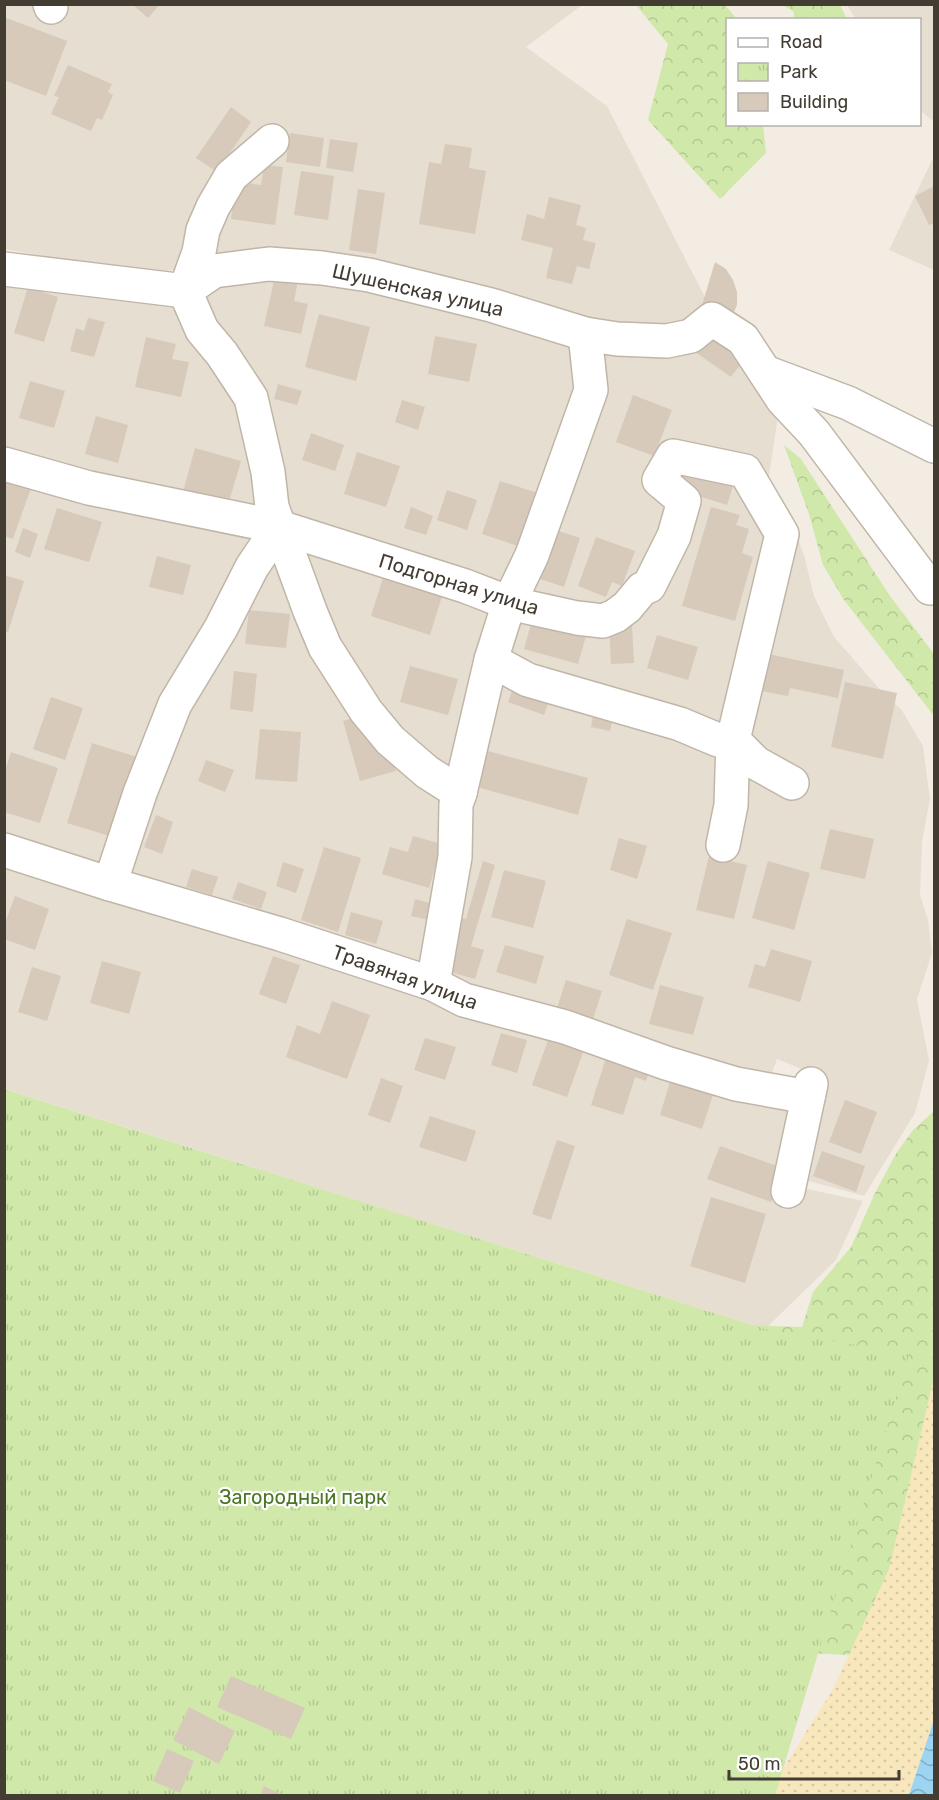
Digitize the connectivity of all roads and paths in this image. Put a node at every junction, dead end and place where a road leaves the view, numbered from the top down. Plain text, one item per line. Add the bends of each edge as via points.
1 (272, 141) dead end
2 (6, 276) edge
3 (185, 291) junction
4 (585, 334) junction
5 (765, 372) junction
6 (934, 446) edge
7 (4, 464) edge
8 (279, 527) junction
9 (930, 588) dead end
10 (509, 603) junction
11 (491, 660) junction
12 (733, 740) junction
13 (792, 783) dead end
14 (460, 793) junction
15 (723, 845) dead end
16 (4, 850) edge
17 (110, 884) junction
18 (433, 984) junction
19 (788, 1191) dead end

1 - 3 street via 231,176 213,207
2 - 3 street
3 - 4 street, Шушенская улица via 214,272 269,264 322,268 491,305
3 - 8 street via 202,330 251,398
4 - 5 street, Шушенская улица via 667,341 691,336 712,319 743,339
4 - 10 street via 591,390 532,555
5 - 6 street via 848,403
5 - 9 street
7 - 8 street, Подгорная улица via 89,488
8 - 10 street, Подгорная улица
8 - 14 street via 317,629 344,679 390,740 427,772
8 - 17 street via 252,567 175,704
10 - 11 street
10 - 12 street, Подгорная улица via 577,618 603,621 615,616 649,586 674,536 684,501 659,480 673,456 745,471 782,534
11 - 12 street via 528,680 680,724 718,740
11 - 14 street
12 - 13 street via 756,763
12 - 15 street via 731,805
14 - 18 street via 456,804 455,857
16 - 17 street, Травяная улица
17 - 18 street, Травяная улица
18 - 19 street, Травяная улица via 464,1000 565,1027 736,1084 810,1090

